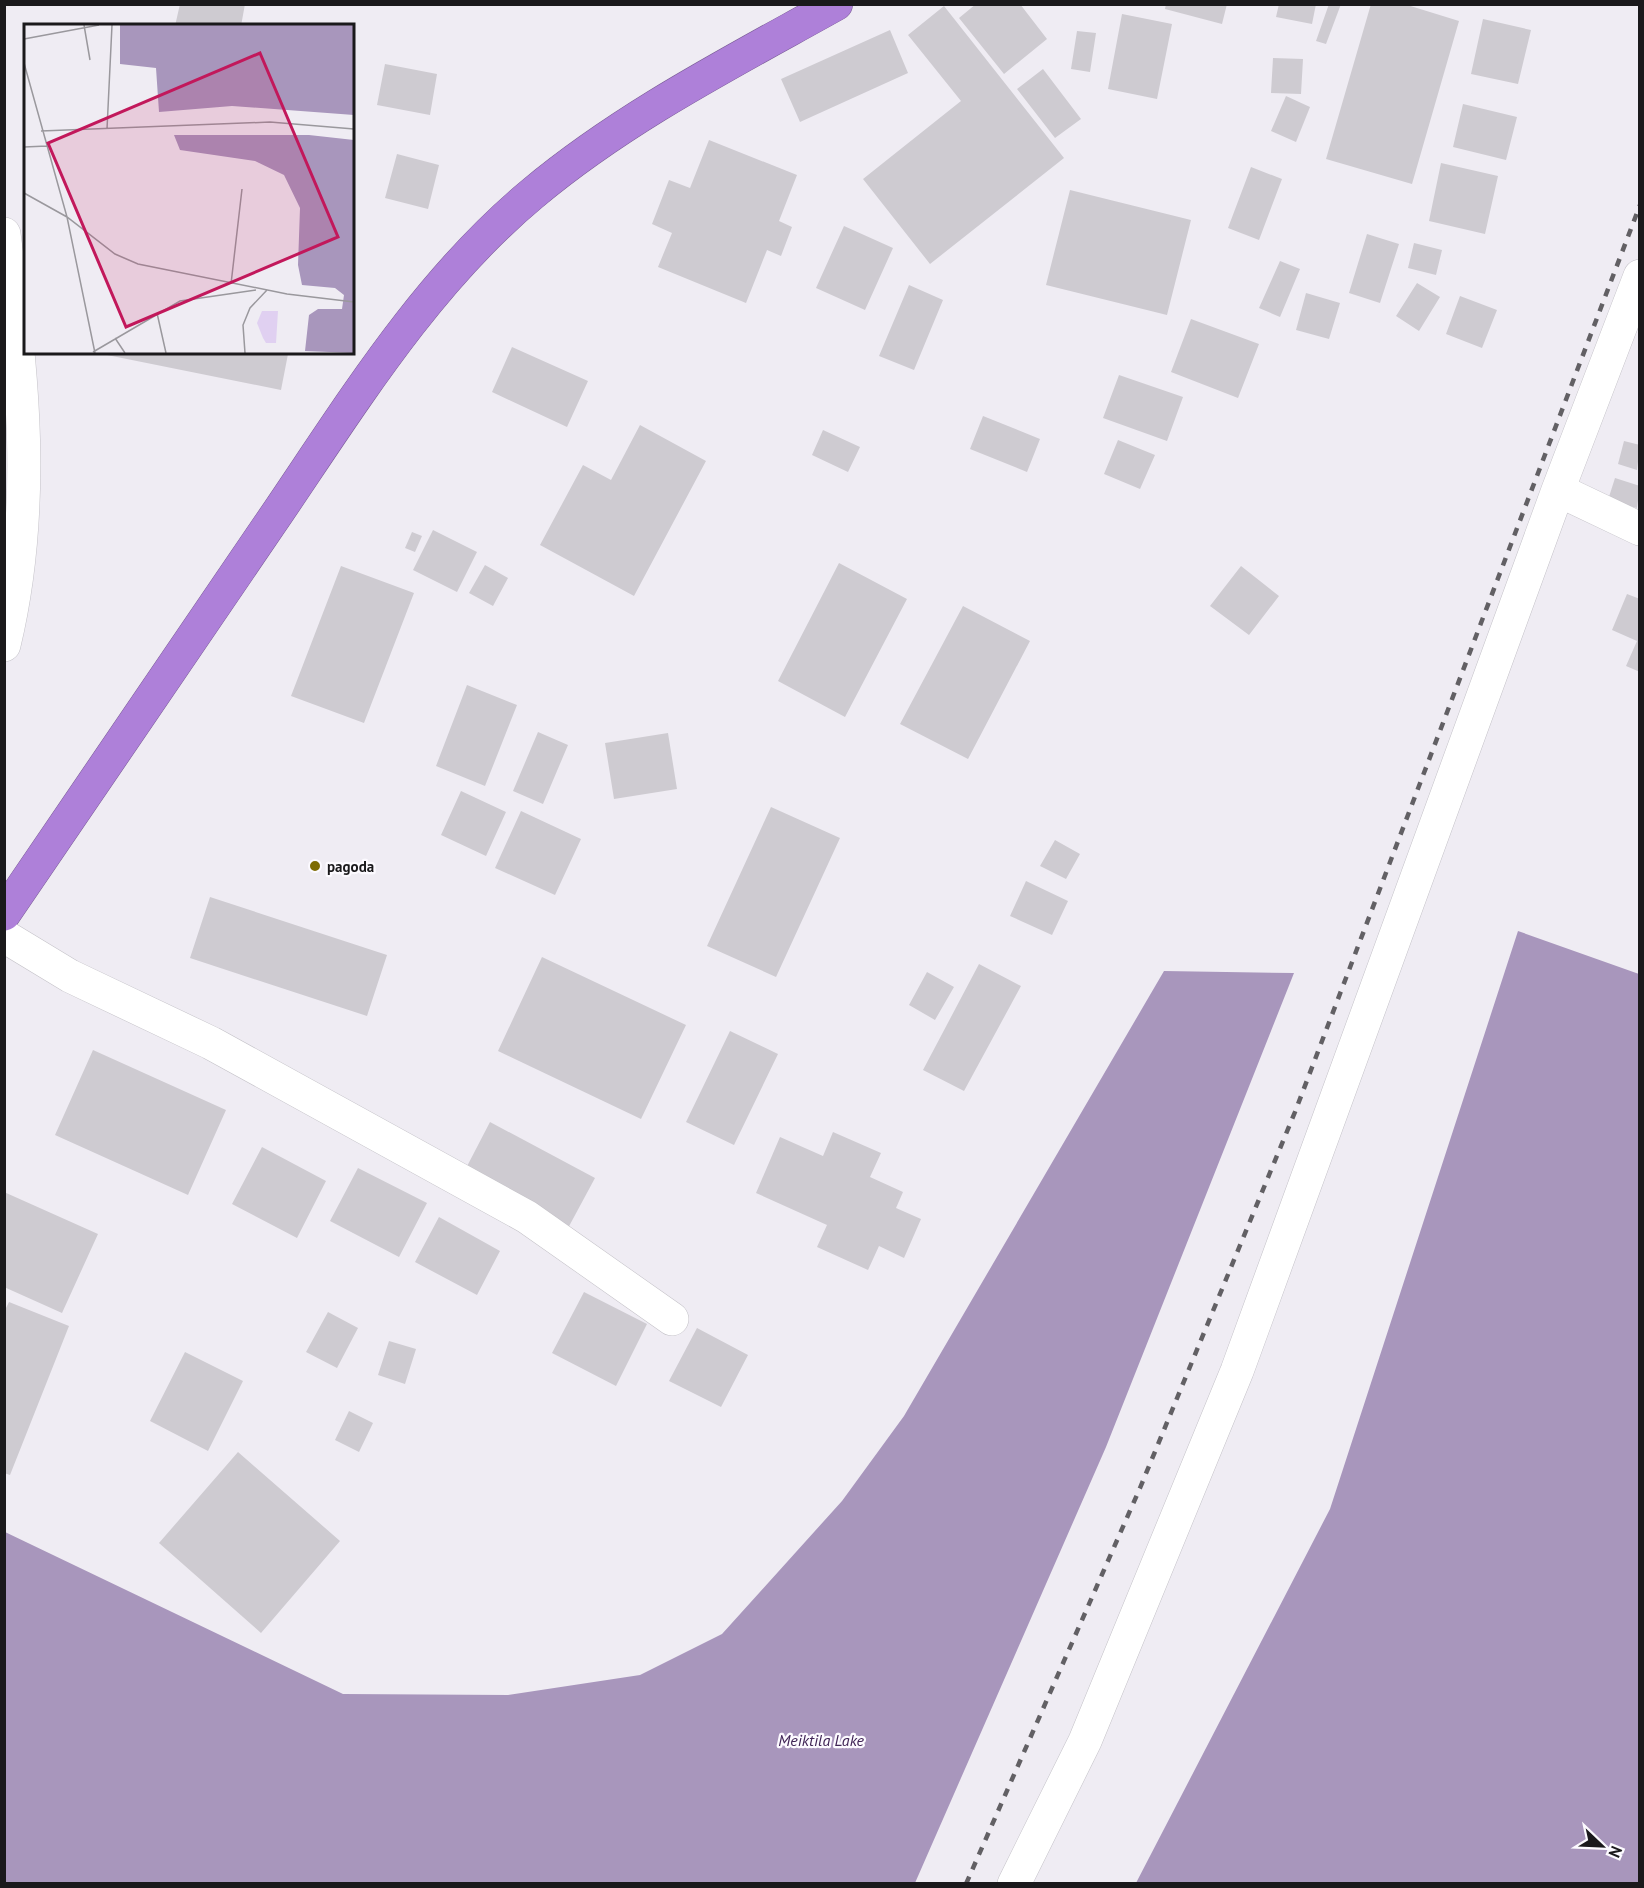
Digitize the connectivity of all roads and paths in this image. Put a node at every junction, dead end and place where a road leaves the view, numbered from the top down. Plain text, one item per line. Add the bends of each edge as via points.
1 (836, 4) edge
2 (4, 234) edge
3 (1640, 276) edge
4 (8, 279) edge
5 (1558, 490) junction
6 (1640, 529) edge
7 (4, 645) edge
8 (4, 914) edge
9 (4, 936) edge
10 (672, 1319) dead end
11 (1014, 1884) edge

1 - 8 highway via 683,89 592,147 531,195 479,244 407,327 341,419
2 - 4 street
3 - 5 street
4 - 7 street via 21,359 24,488
5 - 6 street
5 - 11 street via 1237,1371 1085,1741
9 - 10 street via 70,976 211,1042 527,1218

